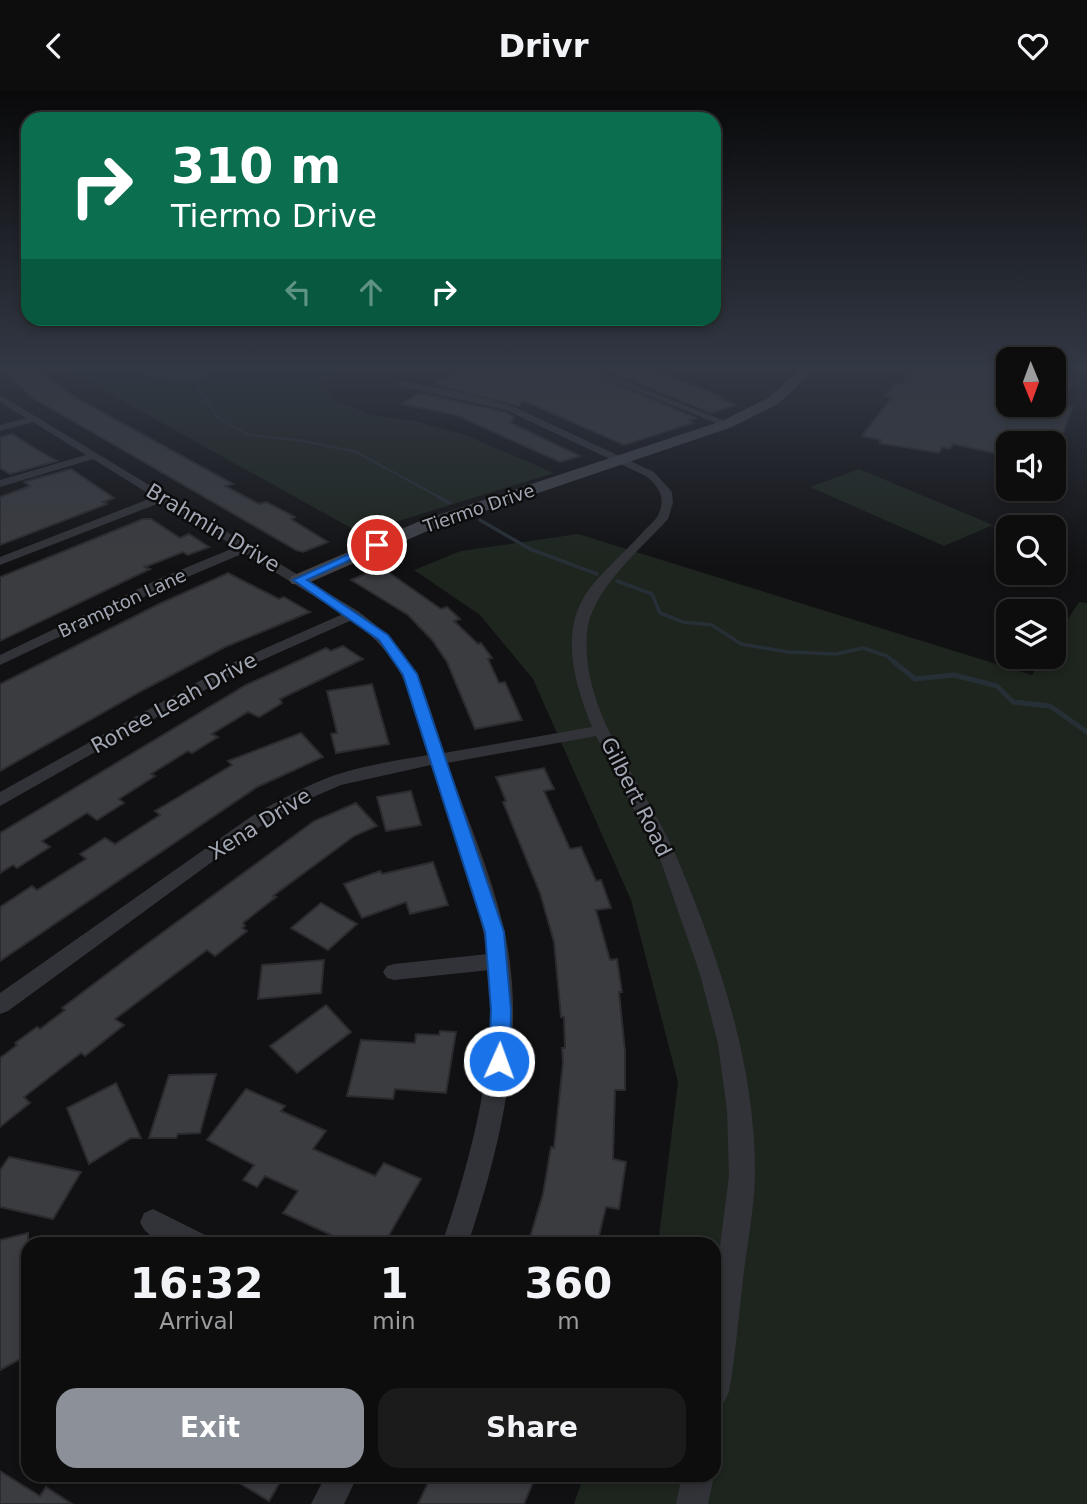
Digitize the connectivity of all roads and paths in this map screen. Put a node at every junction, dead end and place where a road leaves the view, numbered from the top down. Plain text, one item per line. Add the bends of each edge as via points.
1 (59, 435) edge
2 (566, 435) edge
3 (695, 435) edge
4 (93, 456) junction
5 (623, 460) junction
6 (0, 484) edge
7 (161, 498) junction
8 (245, 548) junction
9 (0, 561) edge
10 (299, 580) junction
11 (353, 614) junction
12 (0, 660) edge
13 (601, 730) junction
14 (437, 758) junction
15 (0, 800) edge
16 (499, 961) junction
17 (394, 972) dead end
18 (0, 1005) edge
19 (153, 1222) dead end
20 (182, 1237) edge
21 (458, 1237) edge
22 (721, 1338) edge
23 (338, 1482) edge
24 (697, 1482) edge
25 (327, 1504) edge
26 (692, 1504) edge

1 - 4 street, Brahmin Drive
2 - 5 street
3 - 5 street
4 - 6 street
4 - 7 street, Brahmin Drive
5 - 10 street, Tiermo Drive via 426,525
5 - 13 street, Gilbert Road via 661,482 669,503 653,530 596,590 583,612 580,674
7 - 8 street, Brahmin Drive
7 - 9 street
8 - 10 street, Brahmin Drive
8 - 12 street, Brampton Lane
10 - 11 street, Brahmin Drive
11 - 14 street, Brahmin Drive via 384,638 410,674
11 - 15 street, Ronee Leah Drive via 237,666
13 - 14 street, Xena Drive
13 - 22 street, Gilbert Road via 669,860 729,1043 742,1177
14 - 16 street, Brahmin Drive via 488,905
14 - 18 street, Xena Drive via 362,773 298,797 255,822
16 - 17 street
16 - 21 street, Brahmin Drive via 499,1061 490,1125
19 - 20 street
23 - 25 street
24 - 26 street

